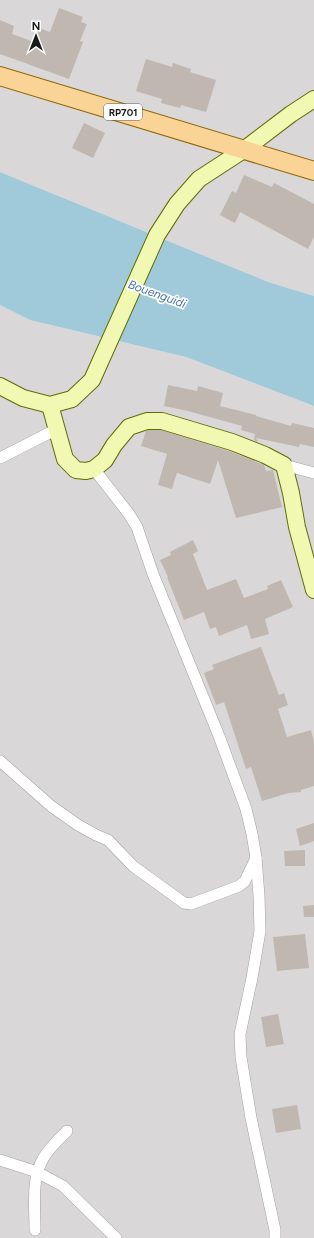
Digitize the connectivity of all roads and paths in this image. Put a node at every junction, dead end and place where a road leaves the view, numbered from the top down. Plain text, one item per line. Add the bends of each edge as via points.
1 (0, 76) edge
2 (314, 99) edge
3 (245, 149) junction
4 (314, 171) edge
5 (0, 386) edge
6 (50, 405) junction
7 (57, 429) junction
8 (0, 458) edge
9 (284, 465) junction
10 (94, 469) junction
11 (314, 473) edge
12 (314, 590) edge
13 (0, 761) edge
14 (256, 858) junction
15 (67, 1131) dead end
16 (0, 1160) edge
17 (37, 1172) junction
18 (35, 1230) dead end
19 (116, 1238) edge
20 (275, 1238) edge

1 - 3 main road, RP701
2 - 3 street
3 - 4 main road, RP701
3 - 6 street via 199,179 177,204 157,235 92,380 72,399
5 - 6 street via 23,398
6 - 7 street
7 - 8 street
7 - 10 street via 65,459 76,470
9 - 10 street via 232,442 162,421 147,421 129,427 114,444 105,460
9 - 11 street
9 - 12 street
10 - 14 street via 137,527 153,574 246,809
13 - 14 street via 51,806 78,825 108,840 133,866 184,903 190,904 239,886 245,881
14 - 20 street via 260,931 240,1042 251,1118
15 - 17 street via 44,1157
16 - 17 street
17 - 18 street
17 - 19 street via 64,1186

